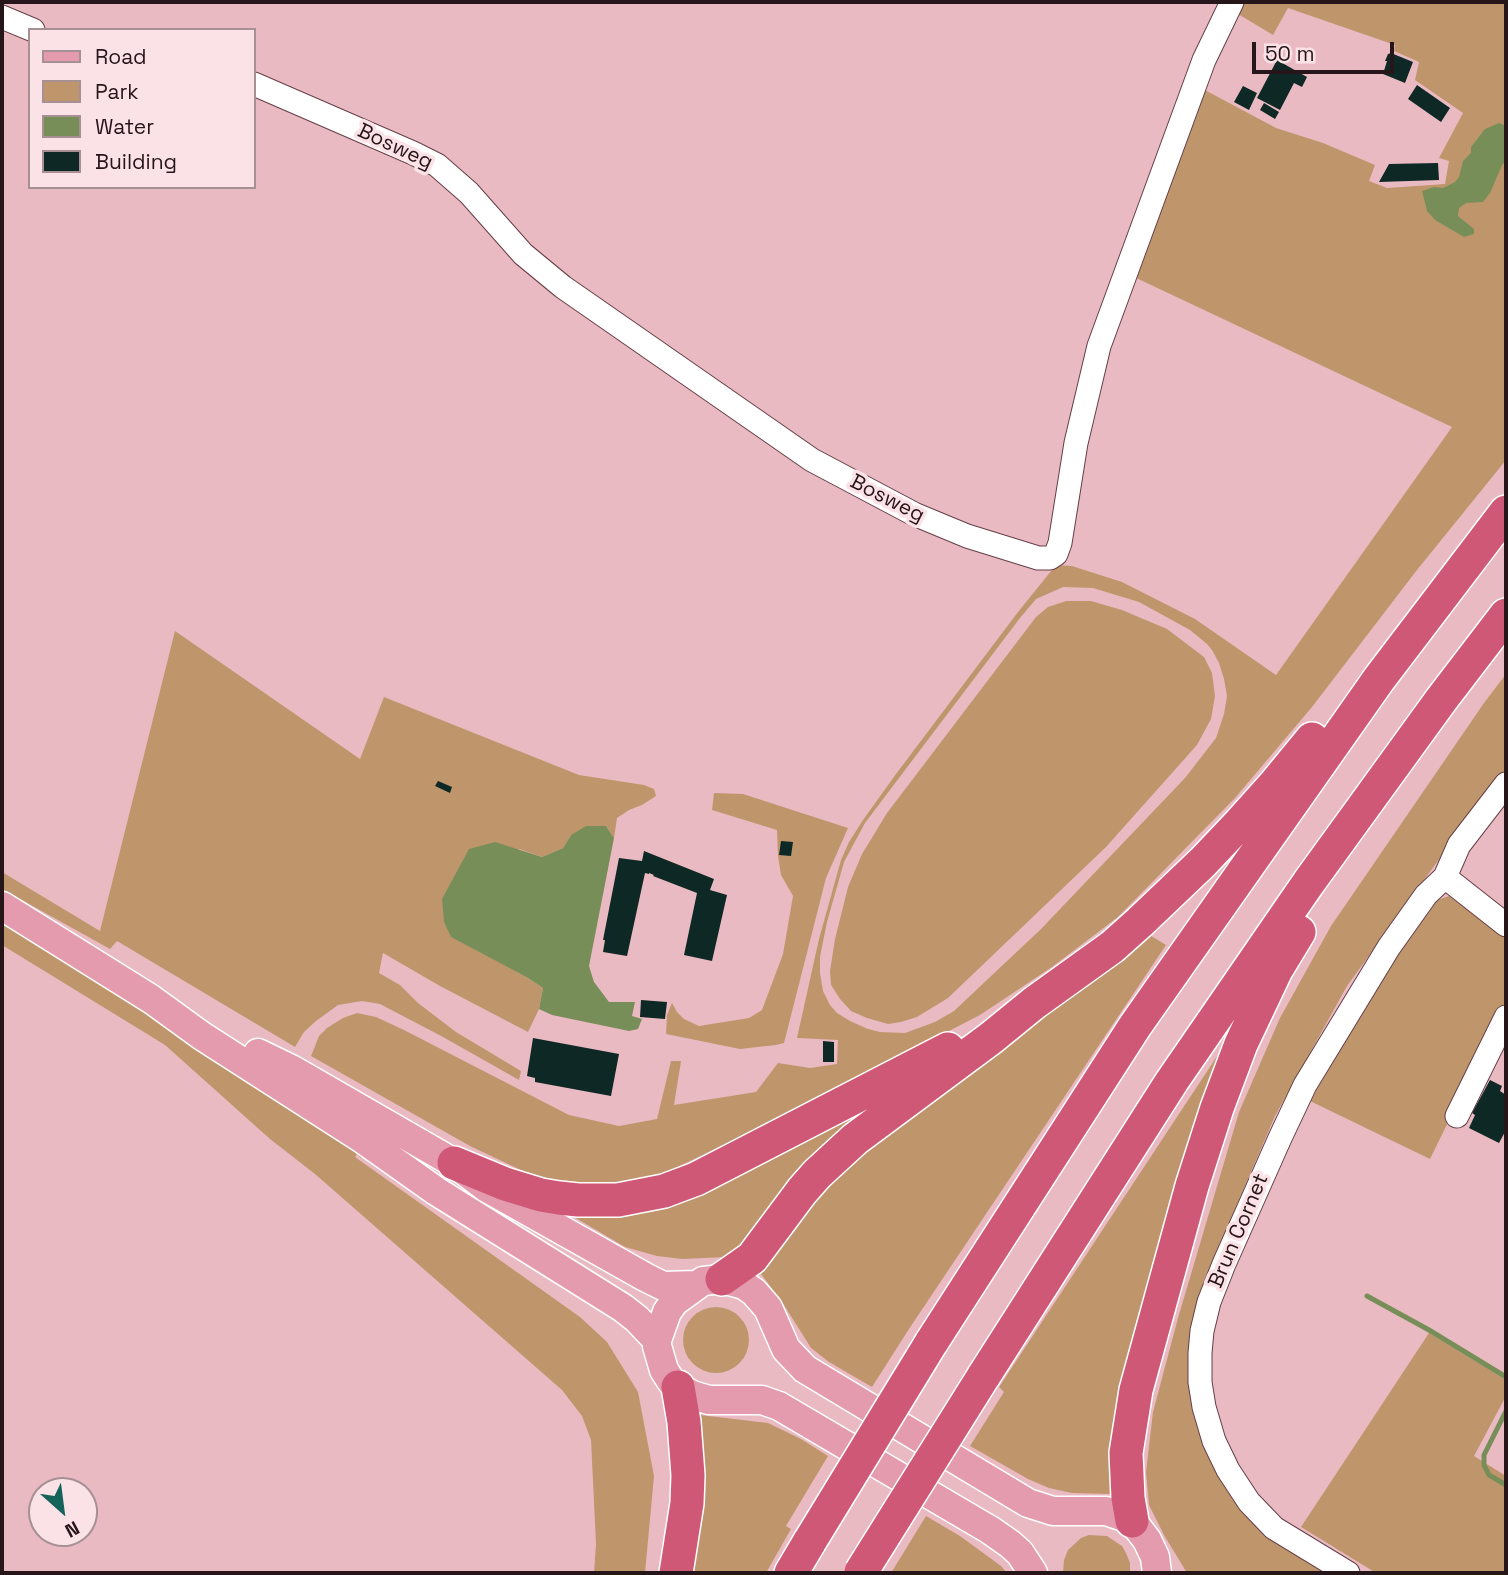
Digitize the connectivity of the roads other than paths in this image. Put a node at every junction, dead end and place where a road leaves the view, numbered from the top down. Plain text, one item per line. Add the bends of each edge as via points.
1 (1232, 2) edge
2 (2, 17) edge
3 (28, 28) edge
4 (256, 85) edge
5 (1506, 512) edge
6 (1506, 615) edge
7 (1379, 679) junction
8 (1506, 784) edge
9 (1445, 877) junction
10 (1309, 883) junction
11 (2, 906) edge
12 (1506, 925) edge
13 (151, 999) junction
14 (1034, 1003) junction
15 (1506, 1017) edge
16 (1457, 1116) dead end
17 (454, 1163) junction
18 (709, 1282) junction
19 (657, 1340) junction
20 (677, 1387) junction
21 (1132, 1521) junction
22 (676, 1573) edge
23 (791, 1573) edge
24 (861, 1573) edge
25 (1033, 1573) edge
26 (1157, 1573) edge
27 (1348, 1573) edge

1 - 4 street, Bosweg via 1204,60 1098,346 1059,543 1050,558 967,536 914,514 812,460 563,287 523,254 469,193 437,165
2 - 3 street
5 - 7 highway
6 - 10 highway
7 - 14 highway via 1320,730 1240,823 1140,922
7 - 23 highway, bridge via 1135,1026 931,1343
8 - 9 street, Brun Cornet via 1459,845
9 - 12 street
9 - 27 street, Brun Cornet via 1426,895 1390,947 1305,1085 1224,1264 1202,1331 1204,1407 1228,1470 1274,1528
10 - 21 highway via 1304,924 1258,1005 1217,1108 1139,1377 1126,1452
10 - 24 highway, bridge via 1172,1081
11 - 13 main road
13 - 17 main road via 290,1069
13 - 19 main road via 436,1191 623,1308
14 - 17 highway via 696,1179 664,1191 618,1200 559,1198 505,1184
14 - 18 highway via 835,1156 802,1191 752,1258
15 - 16 street
17 - 18 main road via 487,1188 663,1286
18 - 19 main road via 674,1302
18 - 21 main road via 744,1285 761,1299 786,1349 805,1369 1009,1492 1040,1508 1106,1511
19 - 20 main road via 661,1363
20 - 22 highway via 688,1475
20 - 25 main road via 709,1400 762,1400 779,1406 990,1530 1020,1553
21 - 26 main road via 1152,1551

